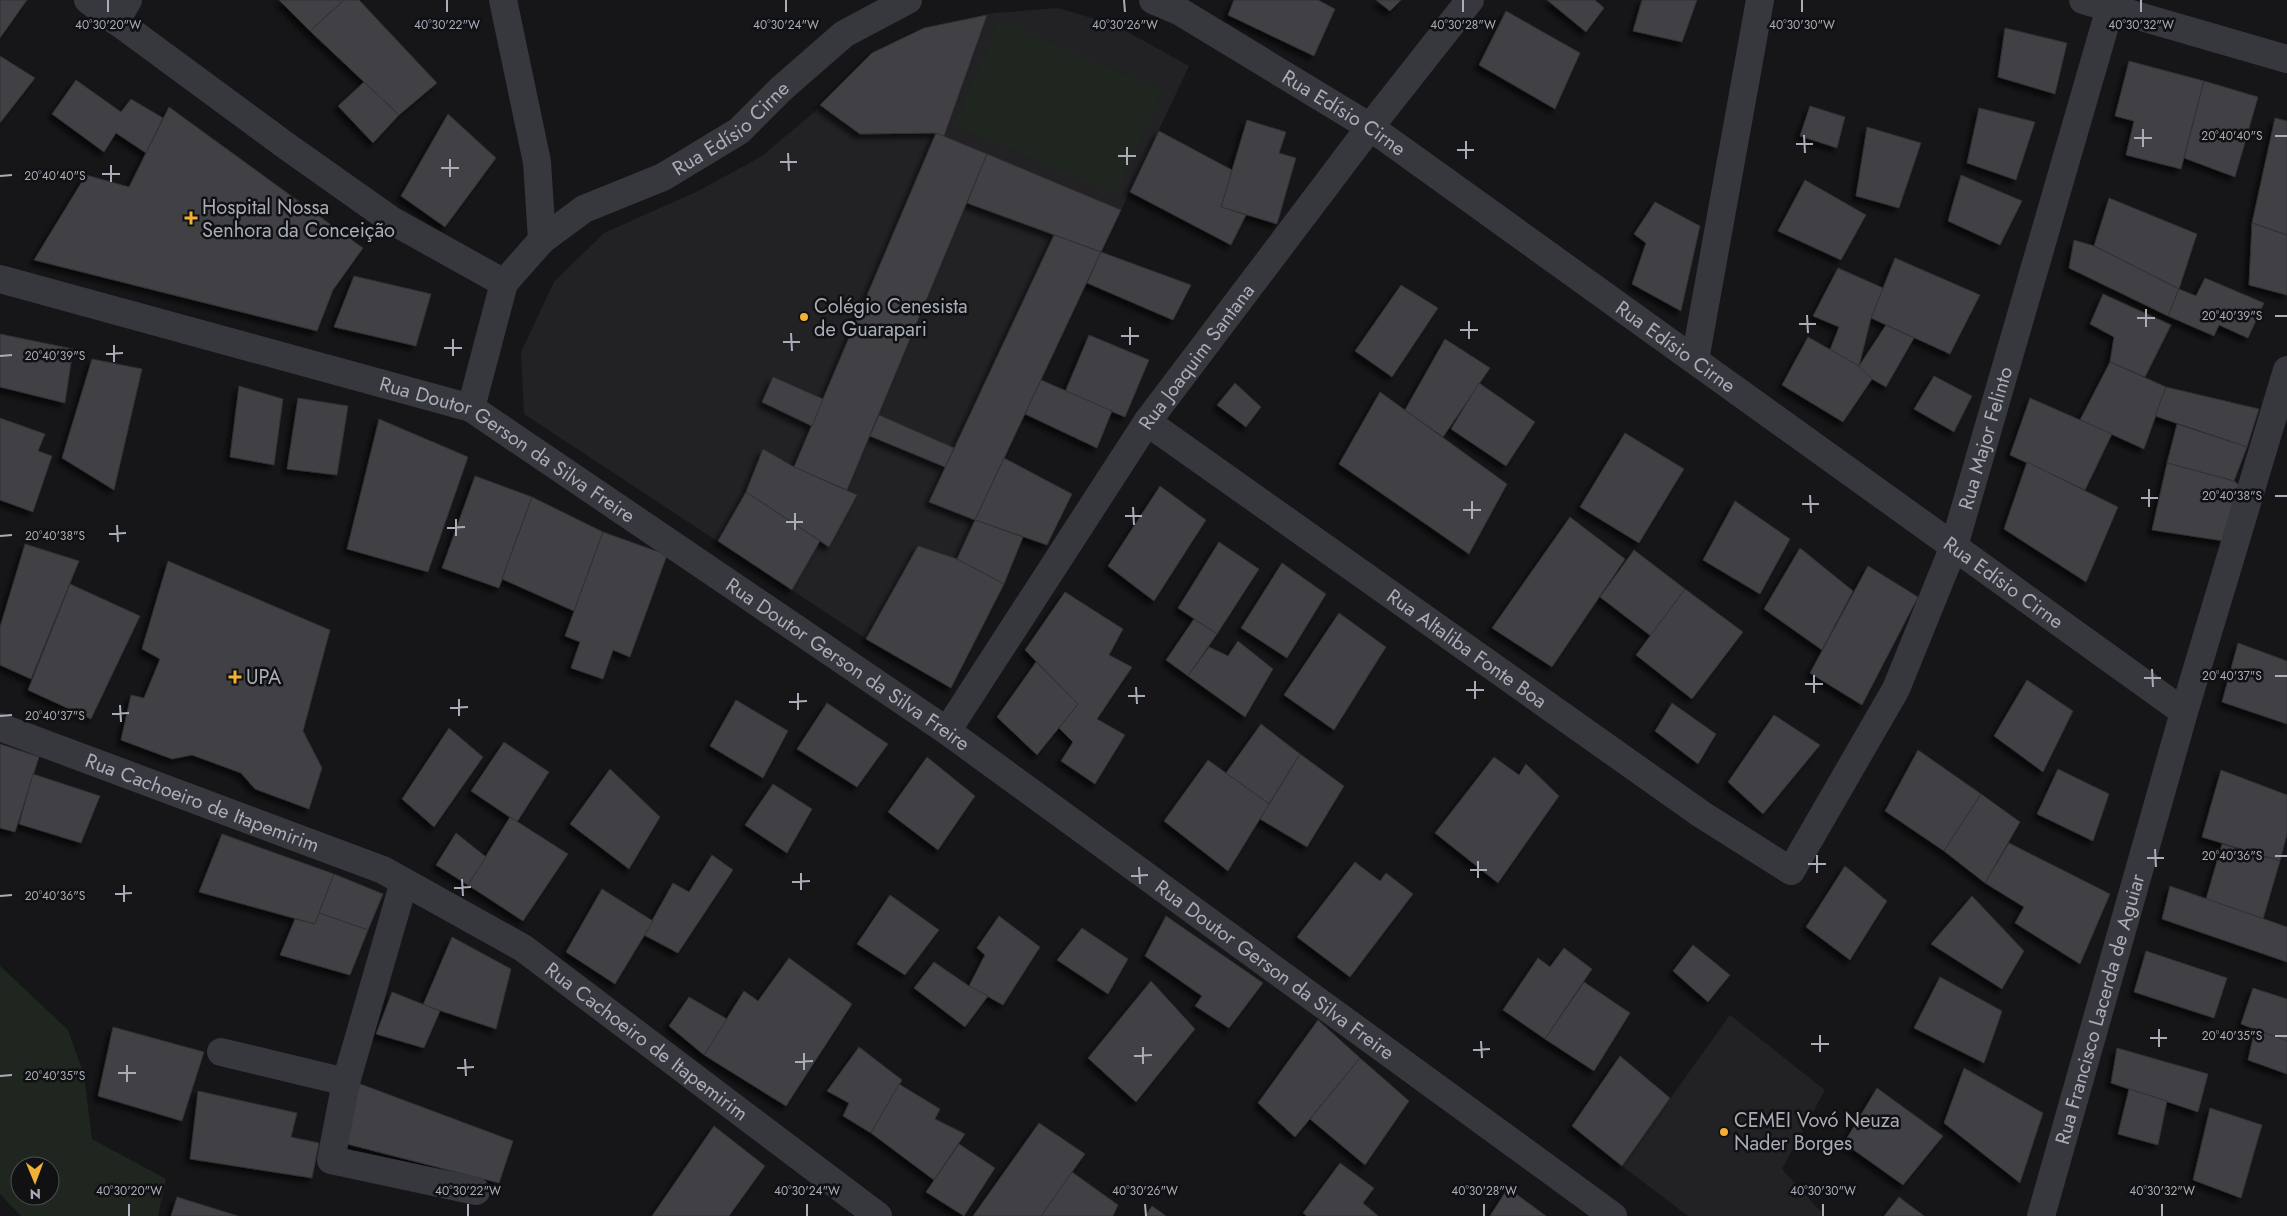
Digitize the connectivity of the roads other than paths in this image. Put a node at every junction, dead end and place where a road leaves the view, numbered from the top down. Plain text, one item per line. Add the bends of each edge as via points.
1 (88, 0) edge
2 (503, 0) edge
3 (908, 0) edge
4 (1153, 0) edge
5 (1470, 0) edge
6 (1760, 0) edge
7 (2083, 0) edge
8 (2110, 8) junction
9 (122, 10) edge
10 (2287, 59) edge
11 (1370, 127) junction
12 (542, 240) junction
13 (0, 280) edge
14 (504, 283) junction
15 (1694, 360) junction
16 (2287, 370) edge
17 (471, 408) junction
18 (1147, 422) junction
19 (1954, 546) junction
20 (2184, 712) junction
21 (0, 727) edge
22 (947, 731) junction
23 (1791, 870) joint
24 (404, 882) junction
25 (221, 1052) dead end
26 (346, 1082) junction
27 (476, 1191) dead end
28 (878, 1216) edge
29 (1613, 1216) edge
30 (2041, 1216) edge

1 - 9 street
2 - 12 street via 537,162
3 - 12 street, Rua Edísio Cirne via 844,34 739,131 663,177 584,209
4 - 11 street, Rua Edísio Cirne via 1179,11
5 - 11 street, Rua Joaquim Santana
6 - 15 street
7 - 8 street
8 - 10 street
8 - 19 street, Rua Major Felinto
9 - 14 street via 277,139 391,220
11 - 15 street, Rua Edísio Cirne
11 - 18 street, Rua Joaquim Santana
12 - 14 street, Rua Edísio Cirne
13 - 17 street, Rua Doutor Gerson da Silva Freire
14 - 17 street, Rua Edísio Cirne
15 - 19 street, Rua Edísio Cirne
16 - 20 street, Rua Francisco Lacerda de Aguiar
17 - 22 street, Rua Doutor Gerson da Silva Freire
18 - 22 street, Rua Joaquim Santana
18 - 23 street, Rua Altaliba Fonte Boa via 1701,814
19 - 20 street, Rua Edísio Cirne
19 - 23 street, Rua Major Felinto via 1896,689
20 - 30 street, Rua Francisco Lacerda de Aguiar
21 - 24 street, Rua Cachoeiro de Itapemirim via 383,870
22 - 29 street, Rua Doutor Gerson da Silva Freire
24 - 26 street
24 - 28 street, Rua Cachoeiro de Itapemirim via 523,948
25 - 26 street
26 - 27 street via 331,1160

